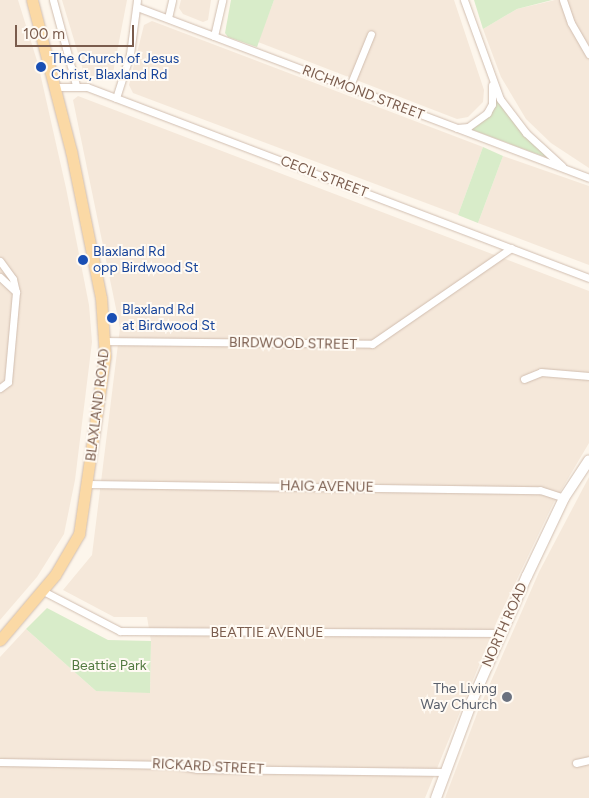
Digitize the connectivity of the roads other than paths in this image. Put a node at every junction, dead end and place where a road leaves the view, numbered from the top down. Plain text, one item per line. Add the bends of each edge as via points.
1 (32, 0) edge
2 (53, 0) edge
3 (172, 0) edge
4 (222, 0) edge
5 (464, 0) edge
6 (563, 0) edge
7 (137, 4) edge
8 (168, 18) junction
9 (371, 34) dead end
10 (214, 36) junction
11 (589, 54) edge
12 (492, 82) junction
13 (76, 85) junction
14 (57, 87) junction
15 (349, 88) junction
16 (116, 98) junction
17 (455, 128) junction
18 (567, 170) junction
19 (589, 178) edge
20 (511, 248) junction
21 (0, 261) edge
22 (0, 277) edge
23 (589, 278) edge
24 (16, 292) junction
25 (105, 341) junction
26 (589, 376) edge
27 (524, 379) dead end
28 (0, 388) edge
29 (589, 460) edge
30 (88, 484) junction
31 (564, 498) junction
32 (43, 591) junction
33 (502, 633) junction
34 (0, 640) edge
35 (589, 760) edge
36 (0, 762) edge
37 (576, 763) dead end
38 (445, 772) junction
39 (436, 798) edge

1 - 14 main road, BLAXLAND ROAD
2 - 13 street
3 - 8 street
4 - 10 street
5 - 12 street
6 - 11 street via 570,23
7 - 8 street, RICHMOND STREET
7 - 16 street via 130,54
8 - 10 street, RICHMOND STREET
9 - 15 street
10 - 15 street, RICHMOND STREET
12 - 17 street via 492,104 487,114 468,127
12 - 18 street via 526,133
13 - 14 street, CECIL STREET
13 - 16 street, CECIL STREET
14 - 25 main road, BLAXLAND ROAD via 101,298
15 - 17 street, RICHMOND STREET
16 - 20 street, CECIL STREET
17 - 18 street, RICHMOND STREET
18 - 19 street, RICHMOND STREET
20 - 23 street, CECIL STREET
20 - 25 street, BIRDWOOD STREET via 372,344
21 - 24 street via 13,278
22 - 24 street
24 - 28 street via 8,382
25 - 30 main road, BLAXLAND ROAD
26 - 27 street via 541,372
29 - 31 street, NORTH ROAD
30 - 31 street, HAIG AVENUE via 540,490
30 - 32 main road, BLAXLAND ROAD via 74,545
31 - 33 street, NORTH ROAD
32 - 33 street, BEATTIE AVENUE via 120,631
32 - 34 main road, BLAXLAND ROAD
33 - 38 street, NORTH ROAD
35 - 37 street
36 - 38 street, RICKARD STREET via 173,765 197,769
38 - 39 street, NORTH ROAD

